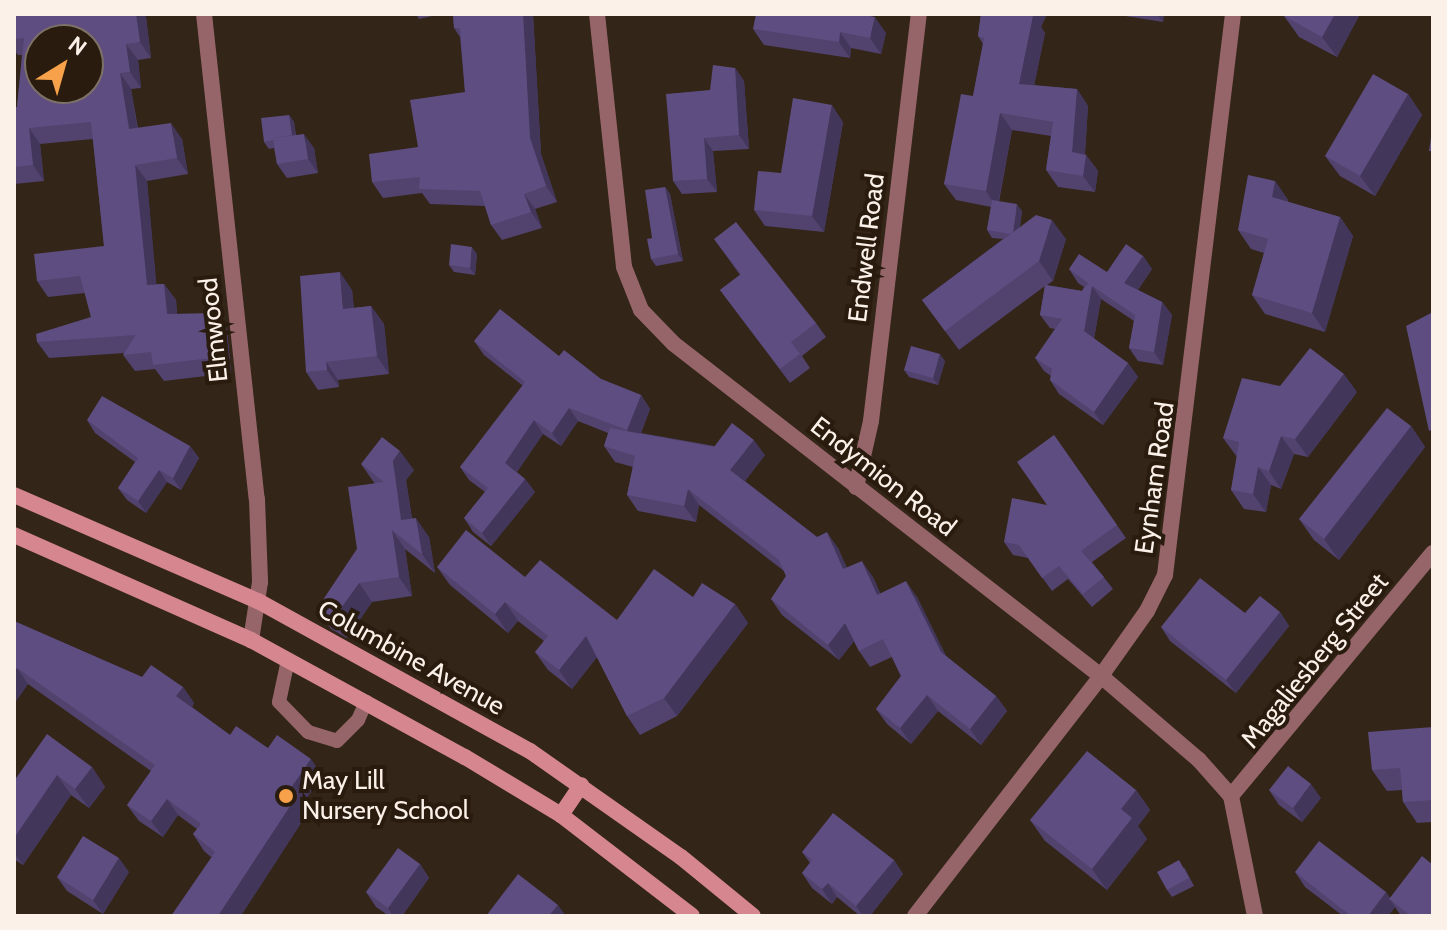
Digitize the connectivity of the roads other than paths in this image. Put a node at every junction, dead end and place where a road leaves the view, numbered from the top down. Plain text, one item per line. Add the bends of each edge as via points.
1 (204, 14) edge
2 (597, 14) edge
3 (919, 14) edge
4 (1233, 14) edge
5 (856, 487) junction
6 (14, 495) edge
7 (14, 535) edge
8 (1433, 553) edge
9 (258, 601) junction
10 (251, 640) junction
11 (288, 660) junction
12 (1101, 676) junction
13 (366, 702) junction
14 (581, 785) junction
15 (1231, 796) junction
16 (561, 815) junction
17 (692, 916) edge
18 (753, 916) edge
19 (915, 916) edge
20 (1255, 916) edge

1 - 9 street, Elmwood via 257,499
2 - 5 street, Endymion Road via 620,242 635,299 674,344
3 - 5 street, Endwell Road via 871,421
4 - 12 street, Eynham Road via 1170,556 1153,601
5 - 12 street, Endymion Road
6 - 9 main road, Columbine Avenue
7 - 10 main road
8 - 15 street, Magaliesberg Street
9 - 10 street, Elmwood
9 - 14 main road, Columbine Avenue
10 - 11 main road
11 - 13 main road
11 - 13 lane via 279,702 308,732 337,741 358,720
12 - 15 street, Endymion Road via 1199,760
12 - 19 street, Eynham Road
13 - 16 main road
14 - 16 main road
14 - 18 main road, Columbine Avenue
15 - 20 street
16 - 17 main road

